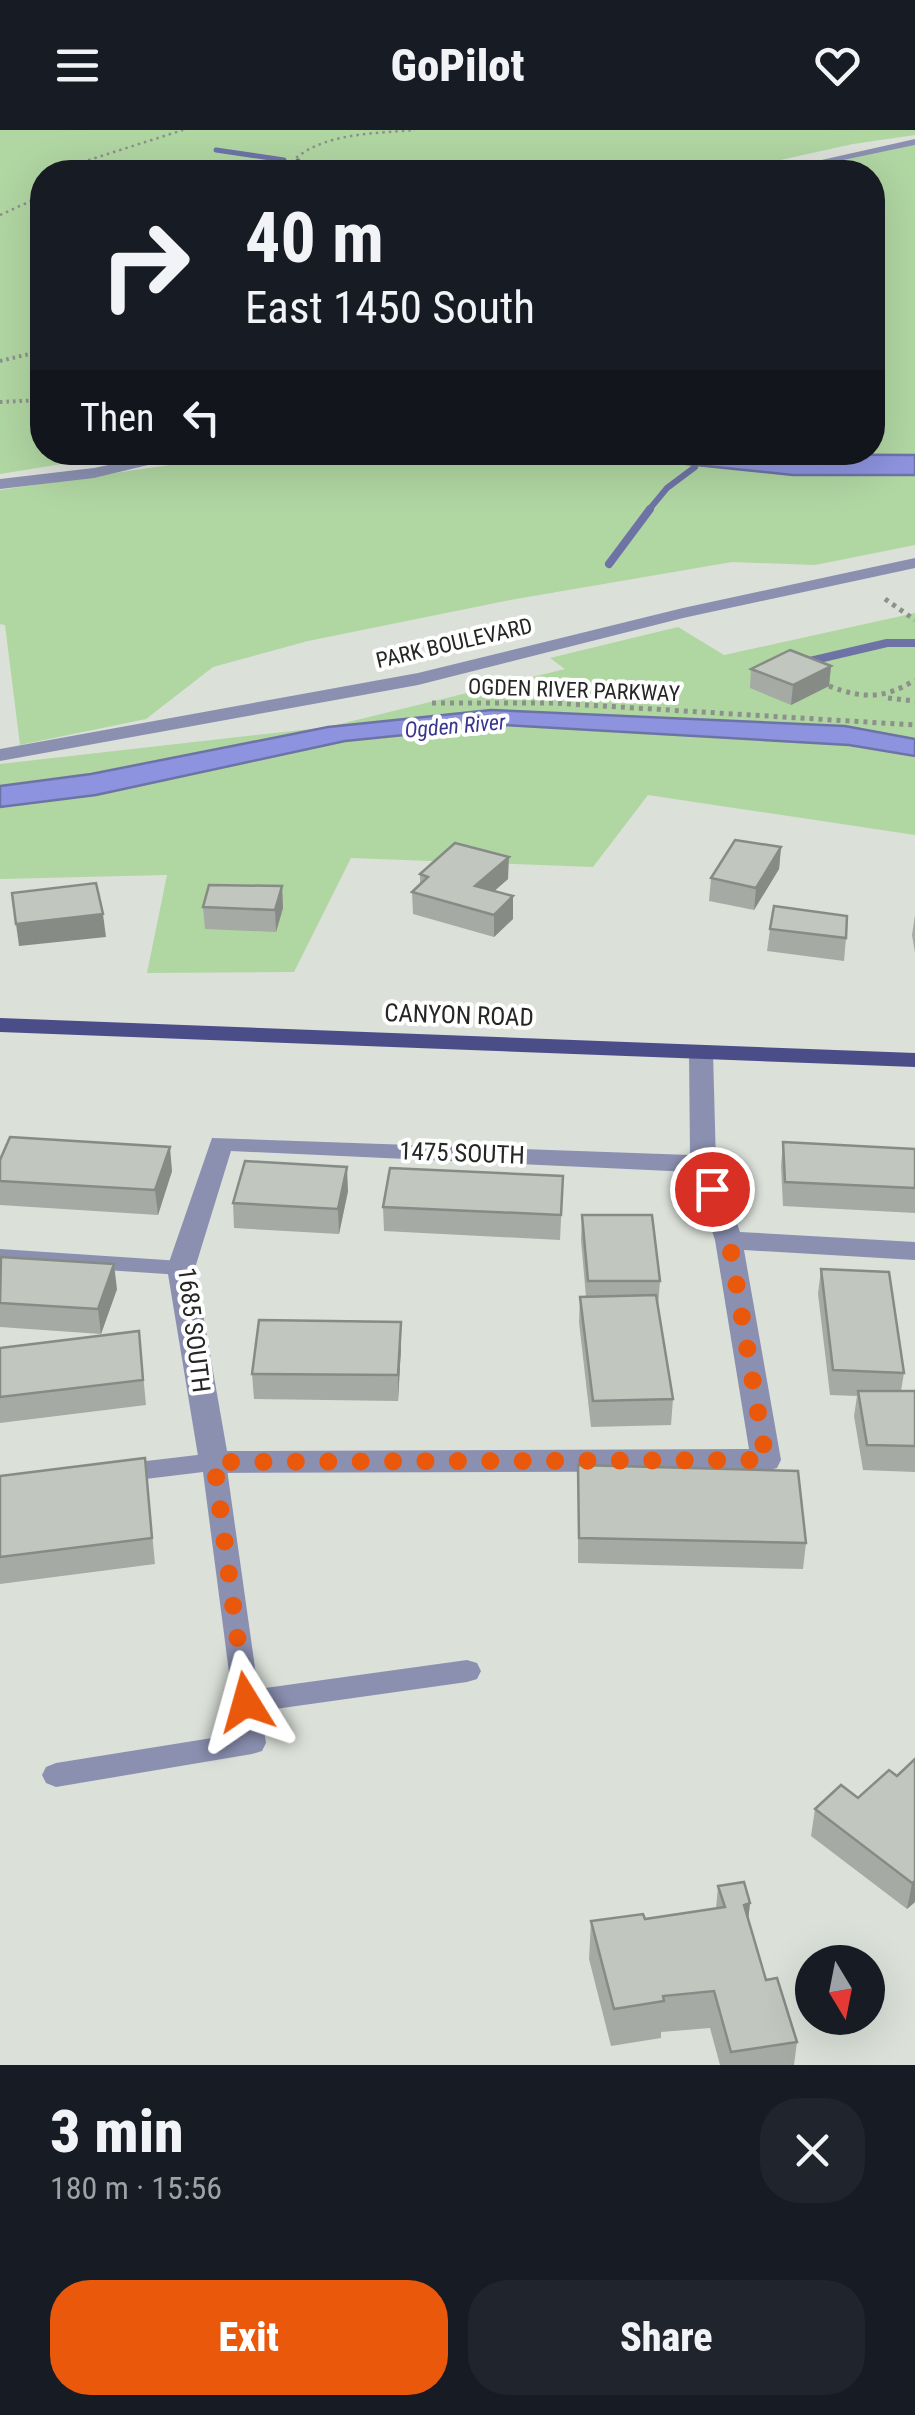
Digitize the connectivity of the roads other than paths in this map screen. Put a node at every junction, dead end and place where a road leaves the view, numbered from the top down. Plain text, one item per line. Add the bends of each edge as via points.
1 (915, 142) edge
2 (830, 160) edge
3 (135, 465) edge
4 (0, 484) edge
5 (915, 563) edge
6 (0, 755) edge
7 (0, 1025) edge
8 (701, 1052) junction
9 (915, 1060) edge
10 (221, 1143) joint
11 (703, 1164) junction
12 (729, 1240) junction
13 (915, 1250) edge
14 (0, 1256) edge
15 (180, 1268) junction
16 (214, 1462) junction
17 (97, 1476) edge
18 (467, 1671) dead end
19 (246, 1702) junction
20 (56, 1775) dead end

1 - 2 street
3 - 4 street
5 - 6 street, PARK BOULEVARD via 418,680
7 - 8 main road, CANYON ROAD
8 - 9 main road, CANYON ROAD
8 - 11 street
10 - 11 street, 1475 SOUTH
10 - 15 street, 1685 SOUTH
11 - 12 street
12 - 13 street
12 - 16 street via 766,1460
14 - 15 lane
15 - 16 street, 1685 SOUTH
16 - 17 lane
16 - 19 lane
18 - 19 lane
19 - 20 lane via 252,1744

